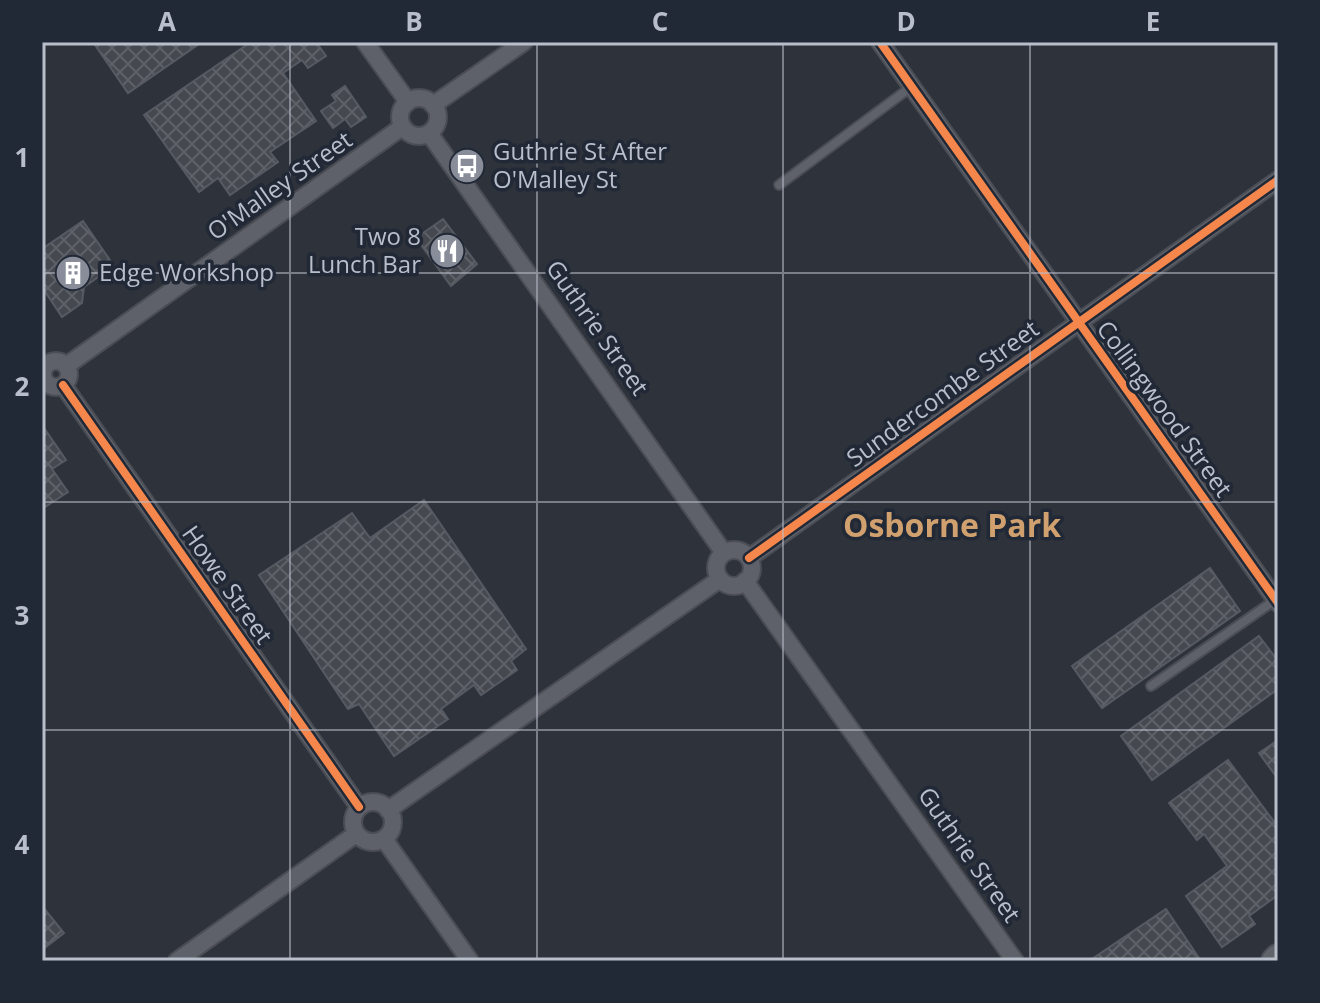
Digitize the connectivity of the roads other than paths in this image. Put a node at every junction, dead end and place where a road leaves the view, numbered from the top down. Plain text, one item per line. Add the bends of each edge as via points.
1 (365, 42) edge
2 (524, 42) edge
3 (880, 42) edge
4 (911, 87) junction
5 (408, 102) junction
6 (433, 105) junction
7 (402, 127) junction
8 (429, 133) junction
9 (1278, 180) edge
10 (779, 185) dead end
11 (1077, 322) junction
12 (66, 366) junction
13 (44, 371) edge
14 (63, 385) junction
15 (724, 553) junction
16 (749, 558) junction
17 (720, 579) junction
18 (745, 581) junction
19 (1277, 601) edge
20 (1151, 686) dead end
21 (359, 807) junction
22 (388, 810) junction
23 (356, 834) junction
24 (384, 839) junction
25 (177, 961) edge
26 (470, 961) edge
27 (1015, 961) edge

1 - 5 street
2 - 6 street
3 - 4 street, Collingwood Street
4 - 10 lane
4 - 11 street, Collingwood Street
5 - 6 street via 418,98
5 - 7 street via 400,116
6 - 8 street via 438,117
7 - 8 street via 411,135
7 - 12 street, O'Malley Street
8 - 15 street, Guthrie Street
9 - 11 street, Sundercombe Street
11 - 16 street, Sundercombe Street
11 - 19 street, Collingwood Street
12 - 13 street via 55,361
12 - 14 street via 69,374
13 - 14 street via 50,387
14 - 21 street, Howe Street
15 - 16 street via 735,550
15 - 17 street via 716,565
16 - 18 street via 752,570
17 - 18 street via 729,585
17 - 22 street
18 - 27 street, Guthrie Street
19 - 20 lane
21 - 22 street via 377,803
21 - 23 street via 353,817
22 - 24 street via 393,825
23 - 24 street via 372,843
23 - 25 street
24 - 26 street

